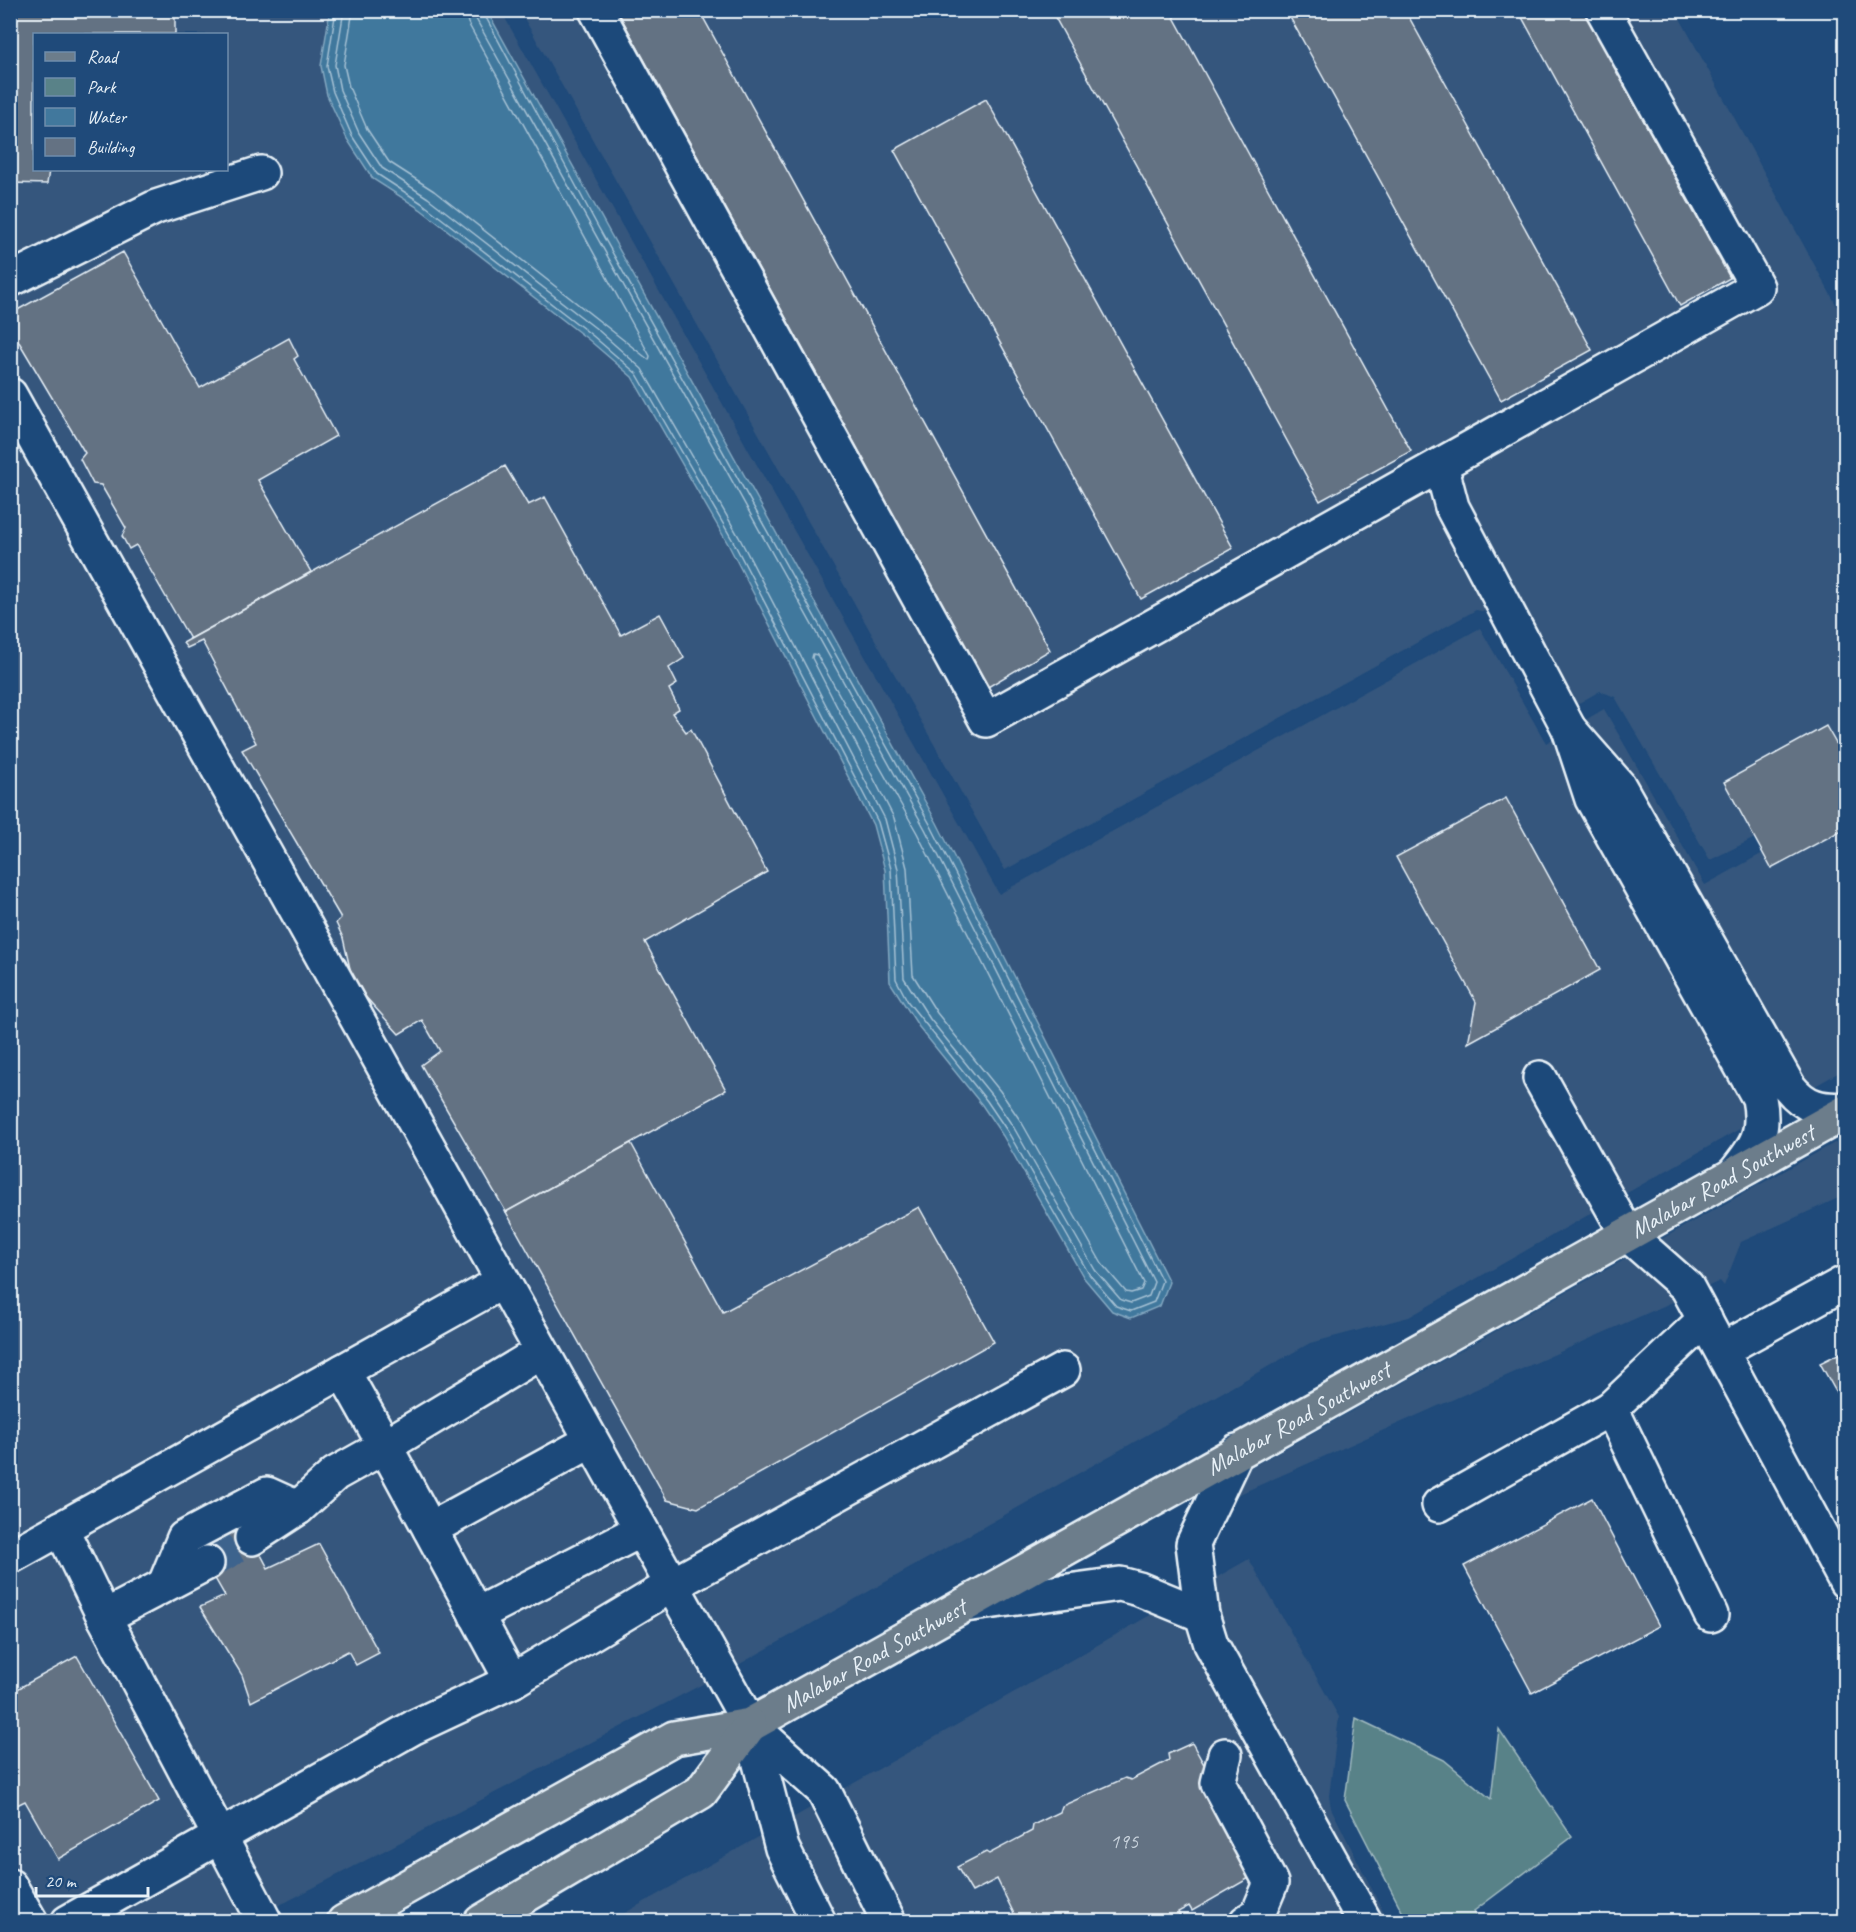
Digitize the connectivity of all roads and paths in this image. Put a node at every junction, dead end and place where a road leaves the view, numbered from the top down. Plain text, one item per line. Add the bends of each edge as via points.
1 (596, 10) edge
2 (1603, 10) edge
3 (261, 173) dead end
4 (10, 280) edge
5 (10, 394) edge
6 (1441, 465) junction
7 (1569, 729) junction
8 (1540, 1078) dead end
9 (1845, 1111) edge
10 (1734, 1174) junction
11 (1627, 1234) junction
12 (502, 1282) junction
13 (1845, 1282) edge
14 (1706, 1319) junction
15 (1722, 1350) junction
16 (541, 1352) junction
17 (1063, 1370) dead end
18 (343, 1371) junction
19 (1611, 1408) junction
20 (591, 1441) junction
21 (385, 1446) junction
22 (1237, 1450) junction
23 (1438, 1505) dead end
24 (298, 1508) junction
25 (62, 1528) junction
26 (430, 1529) junction
27 (641, 1530) junction
28 (252, 1538) tunnel mouth
29 (10, 1557) edge
30 (207, 1563) tunnel mouth
31 (1845, 1582) edge
32 (165, 1584) junction
33 (672, 1585) junction
34 (963, 1605) junction
35 (476, 1615) junction
36 (1202, 1615) junction
37 (1711, 1615) dead end
38 (104, 1617) junction
39 (512, 1682) junction
40 (750, 1725) junction
41 (1226, 1755) dead end
42 (222, 1836) junction
43 (10, 1886) edge
44 (31, 1922) edge
45 (69, 1922) edge
46 (265, 1922) edge
47 (344, 1922) edge
48 (481, 1922) edge
49 (819, 1922) edge
50 (889, 1922) edge
51 (1246, 1922) edge
52 (1365, 1922) edge

1 - 6 lane via 986,720
2 - 6 lane via 1757,287
3 - 4 lane via 156,207
5 - 12 lane
6 - 7 lane via 1452,507
7 - 9 lane via 1619,786 1798,1099 1816,1109
7 - 10 lane via 1592,799 1759,1098 1761,1133 1753,1151
8 - 11 lane
9 - 10 main road, Malabar Road Southwest
10 - 11 main road, Malabar Road Southwest
11 - 14 lane via 1687,1287
11 - 22 main road, Malabar Road Southwest
12 - 16 lane
12 - 18 lane
13 - 15 lane
14 - 15 lane
14 - 19 lane
15 - 31 lane
16 - 20 lane
16 - 21 lane
17 - 33 lane
18 - 21 lane
18 - 25 lane
19 - 23 lane
19 - 37 lane
20 - 26 lane
20 - 27 lane
21 - 24 lane via 335,1474
21 - 26 lane
22 - 34 main road, Malabar Road Southwest
22 - 36 lane via 1193,1544
24 - 28 lane
24 - 32 lane via 267,1494 184,1538
25 - 29 lane
25 - 38 lane
26 - 35 lane
27 - 33 lane
27 - 35 lane
30 - 32 lane
32 - 38 lane
33 - 39 lane
33 - 40 lane
34 - 36 lane via 1120,1584
34 - 40 main road, Malabar Road Southwest
35 - 39 lane
36 - 52 lane via 1211,1644
38 - 42 lane
39 - 42 lane via 414,1727
40 - 47 main road, Malabar Road Southwest via 674,1738
40 - 48 main road, Malabar Road Southwest via 701,1792
40 - 49 lane via 782,1848
40 - 50 lane via 824,1791
41 - 51 lane via 1218,1783 1271,1883 1258,1914
42 - 45 lane
42 - 46 lane
43 - 44 lane

